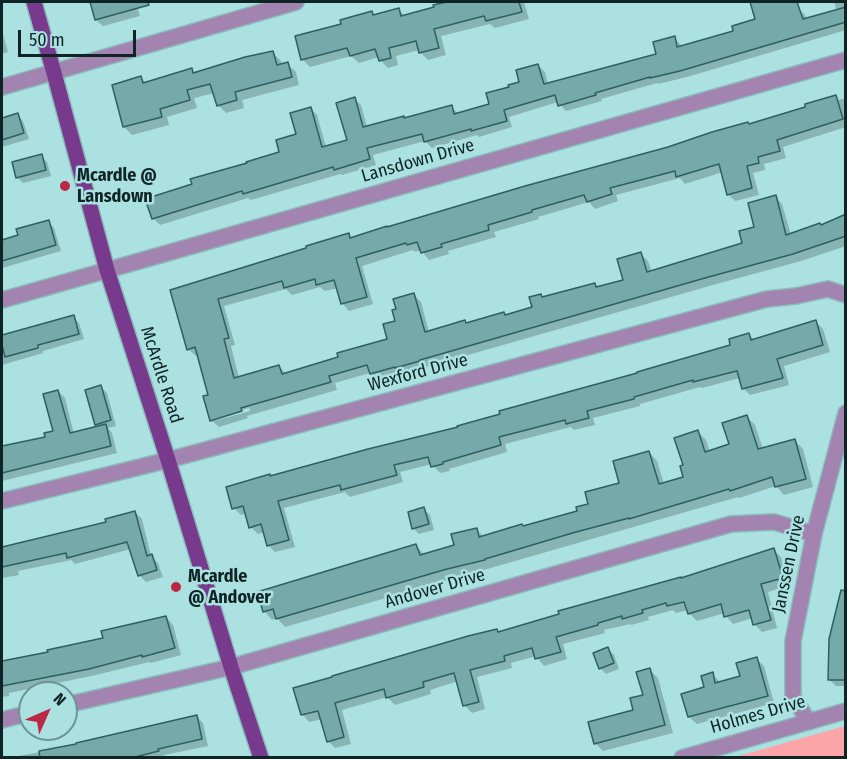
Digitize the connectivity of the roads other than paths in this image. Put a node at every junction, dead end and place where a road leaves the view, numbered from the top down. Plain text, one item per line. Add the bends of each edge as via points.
1 (34, 2) edge
2 (296, 2) edge
3 (846, 60) edge
4 (54, 73) junction
5 (2, 87) edge
6 (107, 270) junction
7 (846, 295) edge
8 (2, 300) edge
9 (846, 413) edge
10 (168, 460) junction
11 (2, 501) edge
12 (814, 534) junction
13 (231, 668) junction
14 (78, 702) edge
15 (846, 711) edge
16 (18, 717) edge
17 (2, 720) edge
18 (808, 722) junction
19 (261, 758) edge
20 (682, 758) edge

1 - 4 main road, McArdle Road
2 - 4 street
3 - 6 street, Lansdown Drive
4 - 5 street
4 - 6 main road, McArdle Road
6 - 8 street, Lansdown Drive
6 - 10 main road, McArdle Road
7 - 10 street, Wexford Drive via 828,289 767,299
9 - 12 street, Janssen Drive
10 - 11 street, Wexford Drive
10 - 13 main road, McArdle Road
12 - 13 street, Andover Drive via 774,522 731,524
12 - 18 street, Janssen Drive via 792,640 793,697
13 - 14 street, Andover Drive
13 - 19 main road, McArdle Road
15 - 18 street, Holmes Drive
16 - 17 street
18 - 20 street, Holmes Drive

